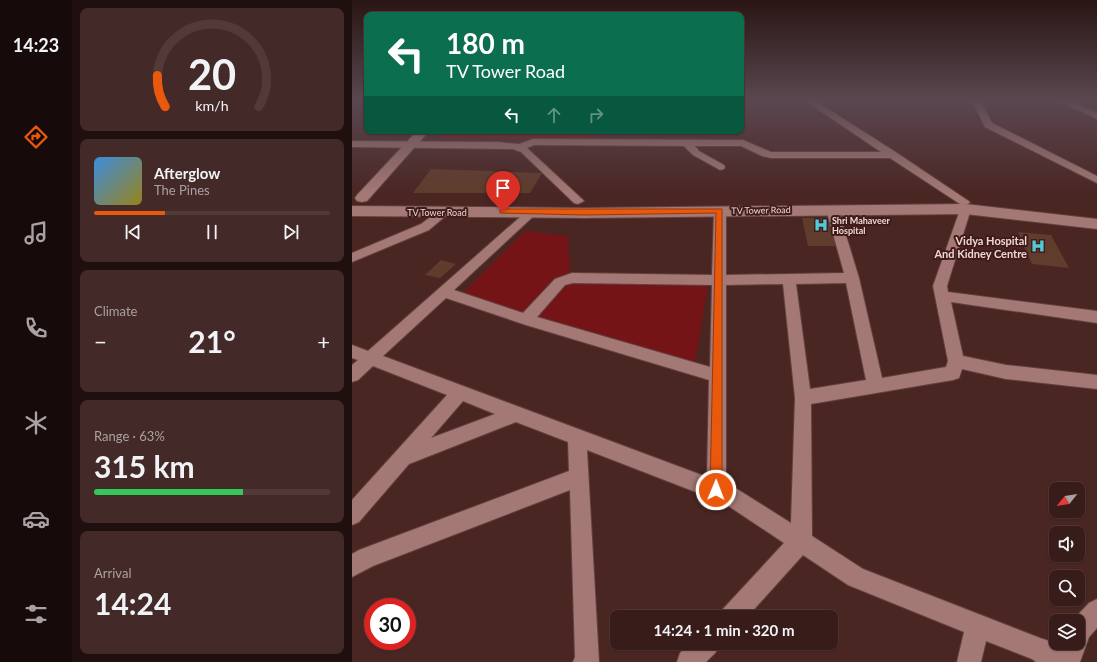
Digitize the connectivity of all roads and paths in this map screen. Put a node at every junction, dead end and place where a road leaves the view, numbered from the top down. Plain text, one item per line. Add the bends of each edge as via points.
1 (856, 131) edge
2 (1000, 131) edge
3 (429, 134) edge
4 (420, 139) edge
5 (687, 143) junction
6 (352, 144) edge
7 (520, 148) junction
8 (894, 155) junction
9 (720, 167) dead end
10 (1097, 180) edge
11 (578, 201) junction
12 (964, 205) junction
13 (359, 206) edge
14 (832, 209) junction
15 (720, 211) junction
16 (444, 212) junction
17 (532, 212) junction
18 (1097, 213) edge
19 (1097, 224) edge
20 (352, 258) edge
21 (852, 278) junction
22 (789, 279) junction
23 (718, 280) junction
24 (443, 292) junction
25 (942, 296) junction
26 (1097, 317) edge
27 (526, 319) junction
28 (352, 351) edge
29 (371, 358) junction
30 (956, 361) junction
31 (352, 375) edge
32 (718, 376) junction
33 (1097, 382) edge
34 (875, 385) junction
35 (460, 392) junction
36 (803, 398) junction
37 (515, 414) junction
38 (577, 437) junction
39 (402, 458) junction
40 (579, 477) junction
41 (716, 490) junction
42 (352, 515) edge
43 (801, 541) junction
44 (352, 566) edge
45 (737, 610) edge
46 (1097, 612) edge
47 (1085, 624) edge
48 (978, 625) junction
49 (700, 650) edge
50 (1072, 650) edge
51 (585, 662) edge
52 (689, 662) edge
53 (970, 662) edge
54 (1056, 662) edge
55 (1068, 662) edge

1 - 8 street
2 - 10 street
3 - 4 street
4 - 6 street
4 - 7 street
4 - 13 street
5 - 7 street via 534,142
5 - 8 street via 743,143 771,155
5 - 9 street via 696,153
7 - 11 street
8 - 12 street
11 - 12 main road, TV Tower Road via 758,200
11 - 13 main road, TV Tower Road
12 - 14 main road, TV Tower Road
12 - 18 main road, TV Tower Road
12 - 19 main road, TV Tower Road
12 - 25 street via 940,286
13 - 16 main road, TV Tower Road
14 - 15 main road, TV Tower Road
14 - 21 street
15 - 17 main road, TV Tower Road
15 - 23 street
16 - 17 main road, TV Tower Road
16 - 20 street via 426,227
17 - 24 street
21 - 22 street
21 - 34 street
22 - 23 street
22 - 36 street
23 - 27 street via 572,278 560,282
23 - 32 street
24 - 27 street
24 - 29 street
25 - 26 street
25 - 30 street
27 - 32 street
28 - 29 street
29 - 31 street
29 - 35 street
30 - 33 street via 1006,372
30 - 34 street via 953,373
32 - 41 street
34 - 36 street
35 - 37 street
35 - 39 street
36 - 43 street
37 - 38 street
37 - 39 street
38 - 40 street
38 - 41 street
39 - 42 street
40 - 44 street
40 - 51 street via 587,661
41 - 43 street via 730,496
43 - 45 street
43 - 48 street via 856,576
46 - 47 street
48 - 53 street
48 - 54 street via 1040,650
49 - 52 street
50 - 55 street

